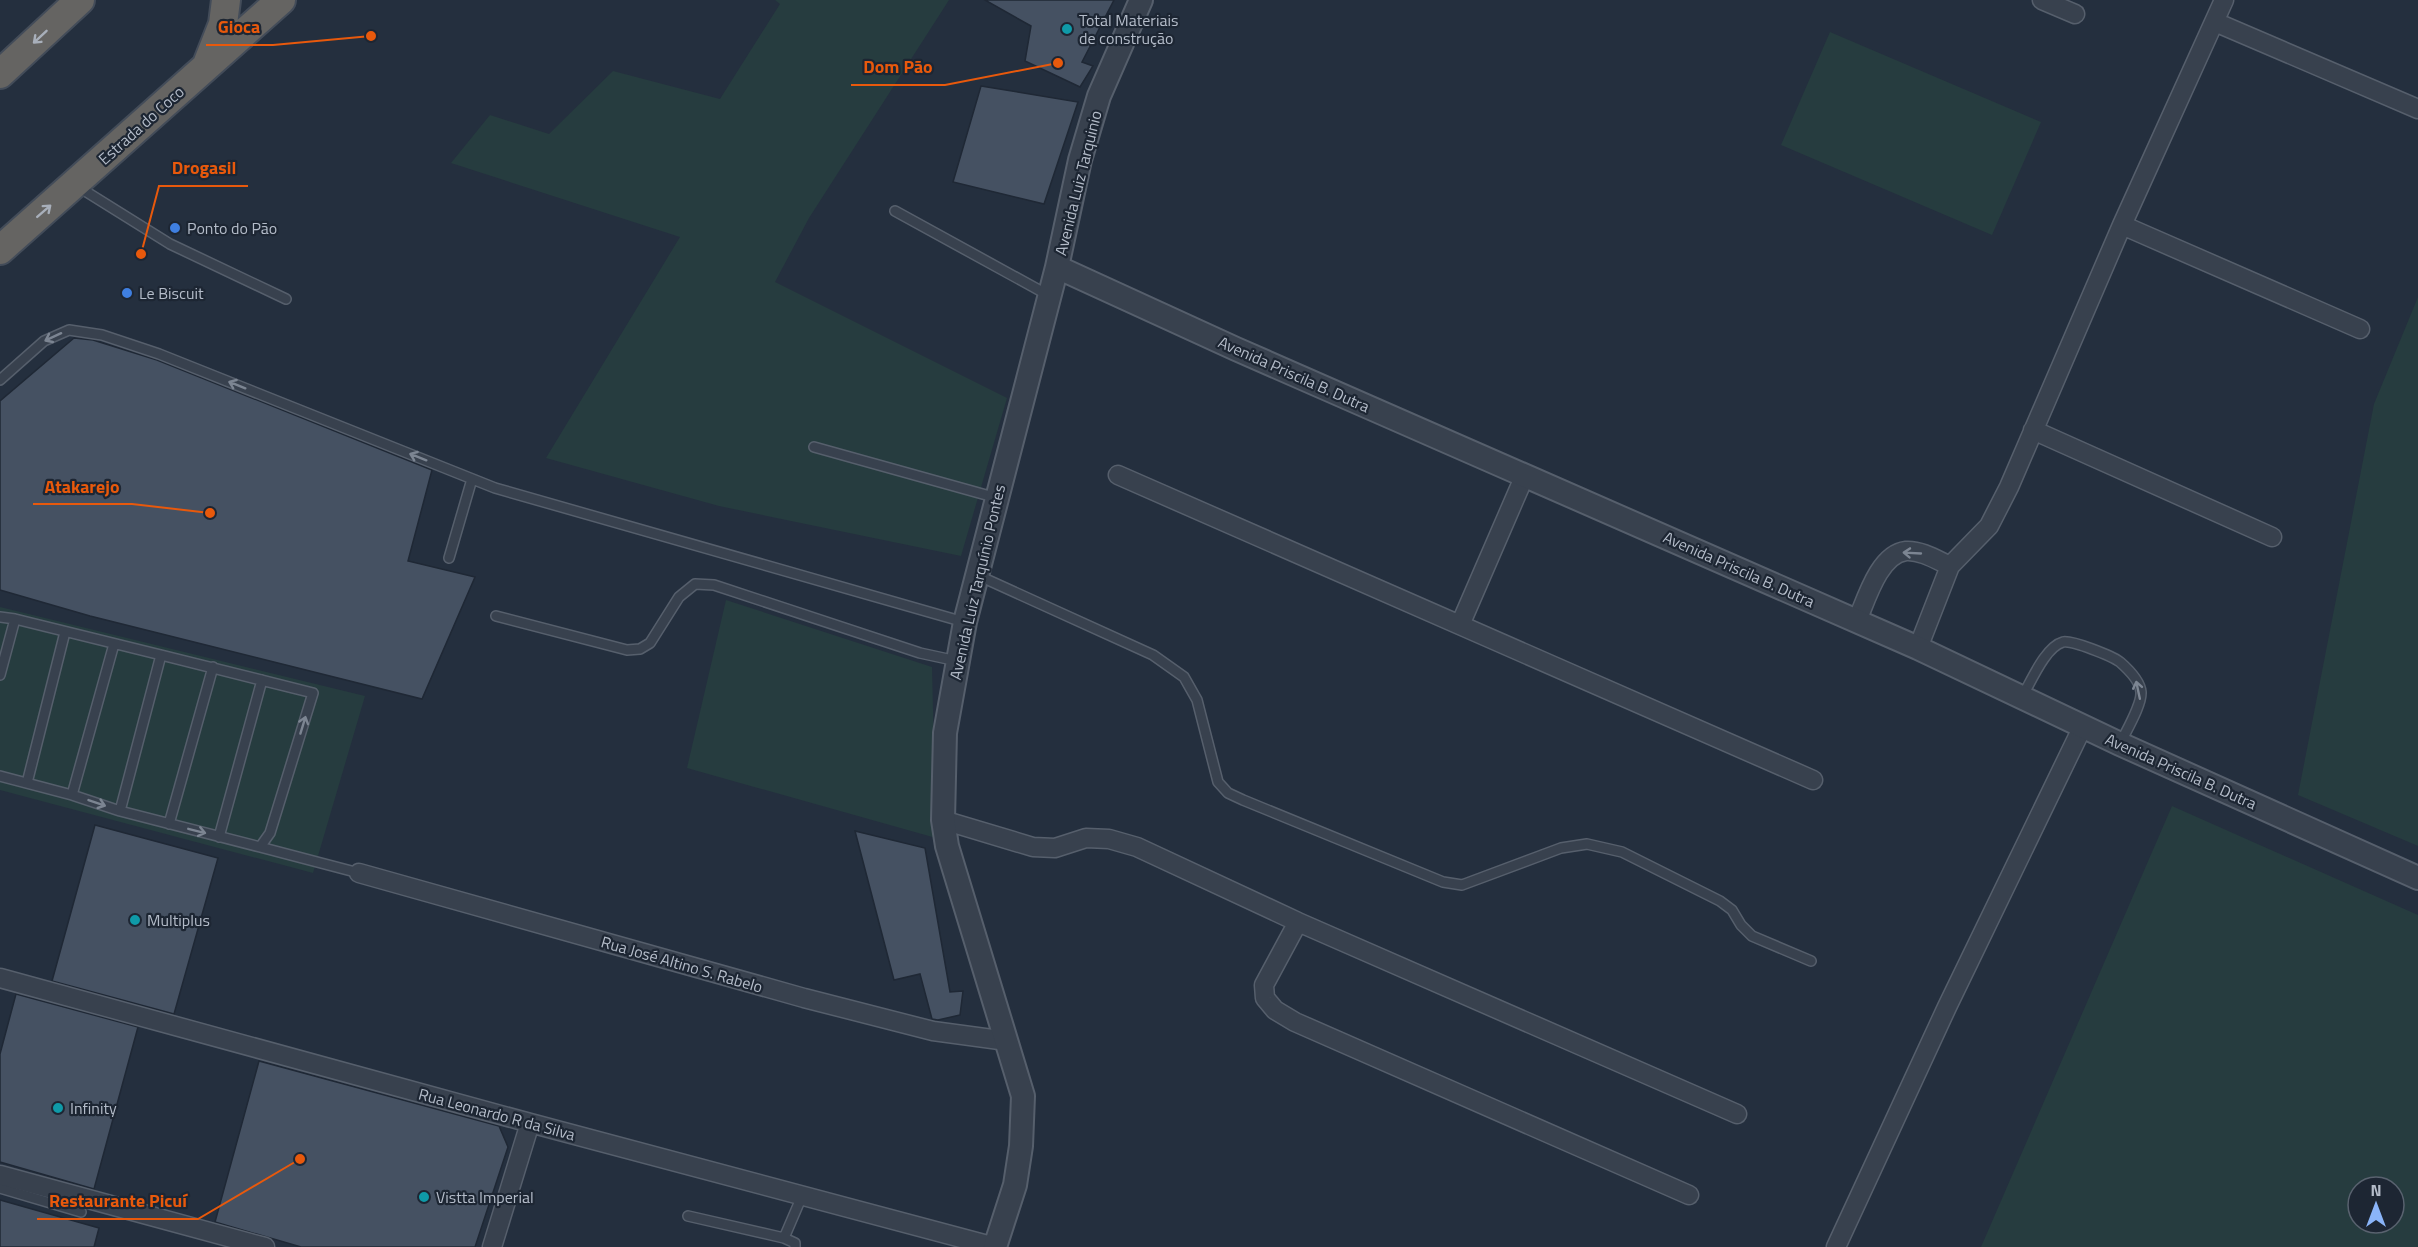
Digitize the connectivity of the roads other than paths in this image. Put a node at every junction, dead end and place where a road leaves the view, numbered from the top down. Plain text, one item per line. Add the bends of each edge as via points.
1 (80, 0) edge
2 (226, 0) edge
3 (281, 0) edge
4 (1141, 0) edge
5 (2042, 0) edge
6 (2224, 0) edge
7 (2075, 15) dead end
8 (2215, 22) junction
9 (206, 66) junction
10 (0, 74) edge
11 (2418, 109) edge
12 (75, 185) junction
13 (895, 211) dead end
14 (2122, 225) junction
15 (0, 250) edge
16 (1057, 267) junction
17 (1050, 296) junction
18 (286, 299) dead end
19 (2360, 329) dead end
20 (0, 380) edge
21 (2033, 430) junction
22 (814, 447) dead end
23 (1525, 475) junction
24 (1118, 476) dead end
25 (472, 479) junction
26 (997, 498) junction
27 (2272, 537) dead end
28 (449, 558) dead end
29 (1950, 566) junction
30 (977, 575) junction
31 (496, 616) dead end
32 (0, 617) edge
33 (15, 619) junction
34 (1857, 621) junction
35 (964, 622) junction
36 (1460, 625) junction
37 (65, 632) junction
38 (114, 644) junction
39 (1918, 648) junction
40 (161, 656) junction
41 (957, 662) junction
42 (213, 667) junction
43 (0, 675) edge
44 (262, 680) junction
45 (2022, 697) junction
46 (2082, 726) junction
47 (2120, 744) junction
48 (0, 776) edge
49 (1813, 780) dead end
50 (27, 783) junction
51 (72, 795) junction
52 (120, 811) junction
53 (944, 820) junction
54 (169, 824) junction
55 (219, 837) junction
56 (260, 847) junction
57 (359, 873) joint
58 (2418, 878) edge
59 (1298, 922) junction
60 (1811, 961) dead end
61 (0, 978) edge
62 (1007, 1041) junction
63 (1737, 1114) dead end
64 (530, 1123) junction
65 (0, 1174) edge
66 (0, 1188) edge
67 (1689, 1195) dead end
68 (802, 1196) junction
69 (81, 1212) dead end
70 (688, 1216) dead end
71 (784, 1238) junction
72 (265, 1247) edge
73 (492, 1247) edge
74 (795, 1247) edge
75 (995, 1247) edge
76 (1836, 1247) edge

1 -> 10 highway
2 - 9 highway via 223,24
3 - 9 highway, Estrada do Coco
4 - 16 street, Avenida Luiz Tarquinio via 1099,96 1080,160
5 - 7 street
6 - 8 street
8 - 11 street
8 - 14 street
9 - 12 highway, Estrada do Coco
15 -> 12 highway, Estrada do Coco
12 - 18 lane via 170,244
13 - 17 lane
14 - 19 street
14 - 21 street
16 - 17 street, Avenida Luiz Tarquínio Pontes
16 - 23 street, Avenida Priscila B. Dutra
17 - 26 street, Avenida Luiz Tarquínio Pontes
25 -> 20 lane via 102,335 69,330 60,333 44,341
21 - 27 street
21 - 29 street via 1989,526
22 - 26 lane
23 - 34 street, Avenida Priscila B. Dutra
23 - 36 street
24 - 36 street
25 - 28 lane
25 - 35 lane
26 - 30 street, Avenida Luiz Tarquínio Pontes
29 -> 34 street via 1907,551 1893,555 1879,572
29 - 39 street
30 - 35 street, Avenida Luiz Tarquínio Pontes
30 - 60 lane via 1153,655 1184,677 1197,700 1218,782 1235,797 1443,882 1462,885 1561,849 1587,844 1622,852 1720,901 1752,936
31 - 41 lane via 627,650 640,649 650,643 679,597 695,584 714,585
32 - 33 lane
33 - 37 lane
33 - 43 lane
34 - 39 street, Avenida Priscila B. Dutra
35 - 41 street, Avenida Luiz Tarquínio Pontes
36 - 49 street
37 - 38 lane
37 - 50 lane
38 - 40 lane
38 - 51 lane
39 - 45 street, Avenida Priscila B. Dutra
40 - 42 lane
40 - 52 lane
41 - 53 street, Avenida Luiz Tarquínio Pontes via 945,733
42 - 44 lane
42 - 54 lane
44 - 55 lane
56 -> 44 lane via 270,833 313,693
45 - 46 street, Avenida Priscila B. Dutra
47 -> 45 lane via 2141,690 2119,662 2073,642 2062,642 2046,654
46 - 47 street, Avenida Priscila B. Dutra
46 - 76 street
47 - 58 street, Avenida Priscila B. Dutra
48 - 50 lane
50 - 51 lane
51 -> 52 lane
52 - 54 lane
53 - 59 street via 1033,847 1054,848 1086,838 1109,839 1137,847
53 - 62 street, Avenida Luiz Tarquínio Pontes via 946,846
54 -> 55 lane
55 - 56 lane
56 - 57 lane
57 - 62 street, Rua José Altino S. Rabelo via 804,998 933,1031
59 - 63 street
59 - 67 street via 1264,985 1265,998 1275,1010
61 - 64 street, Rua Leonardo R da Silva
62 - 75 street, Avenida Luiz Tarquínio Pontes via 1023,1096 1021,1146 1015,1185
64 - 68 street, Rua Leonardo R da Silva
64 - 73 street
65 - 72 street
66 - 69 lane
68 - 71 lane
68 - 75 street, Rua Leonardo R da Silva
70 - 71 lane
71 - 74 lane via 795,1243

